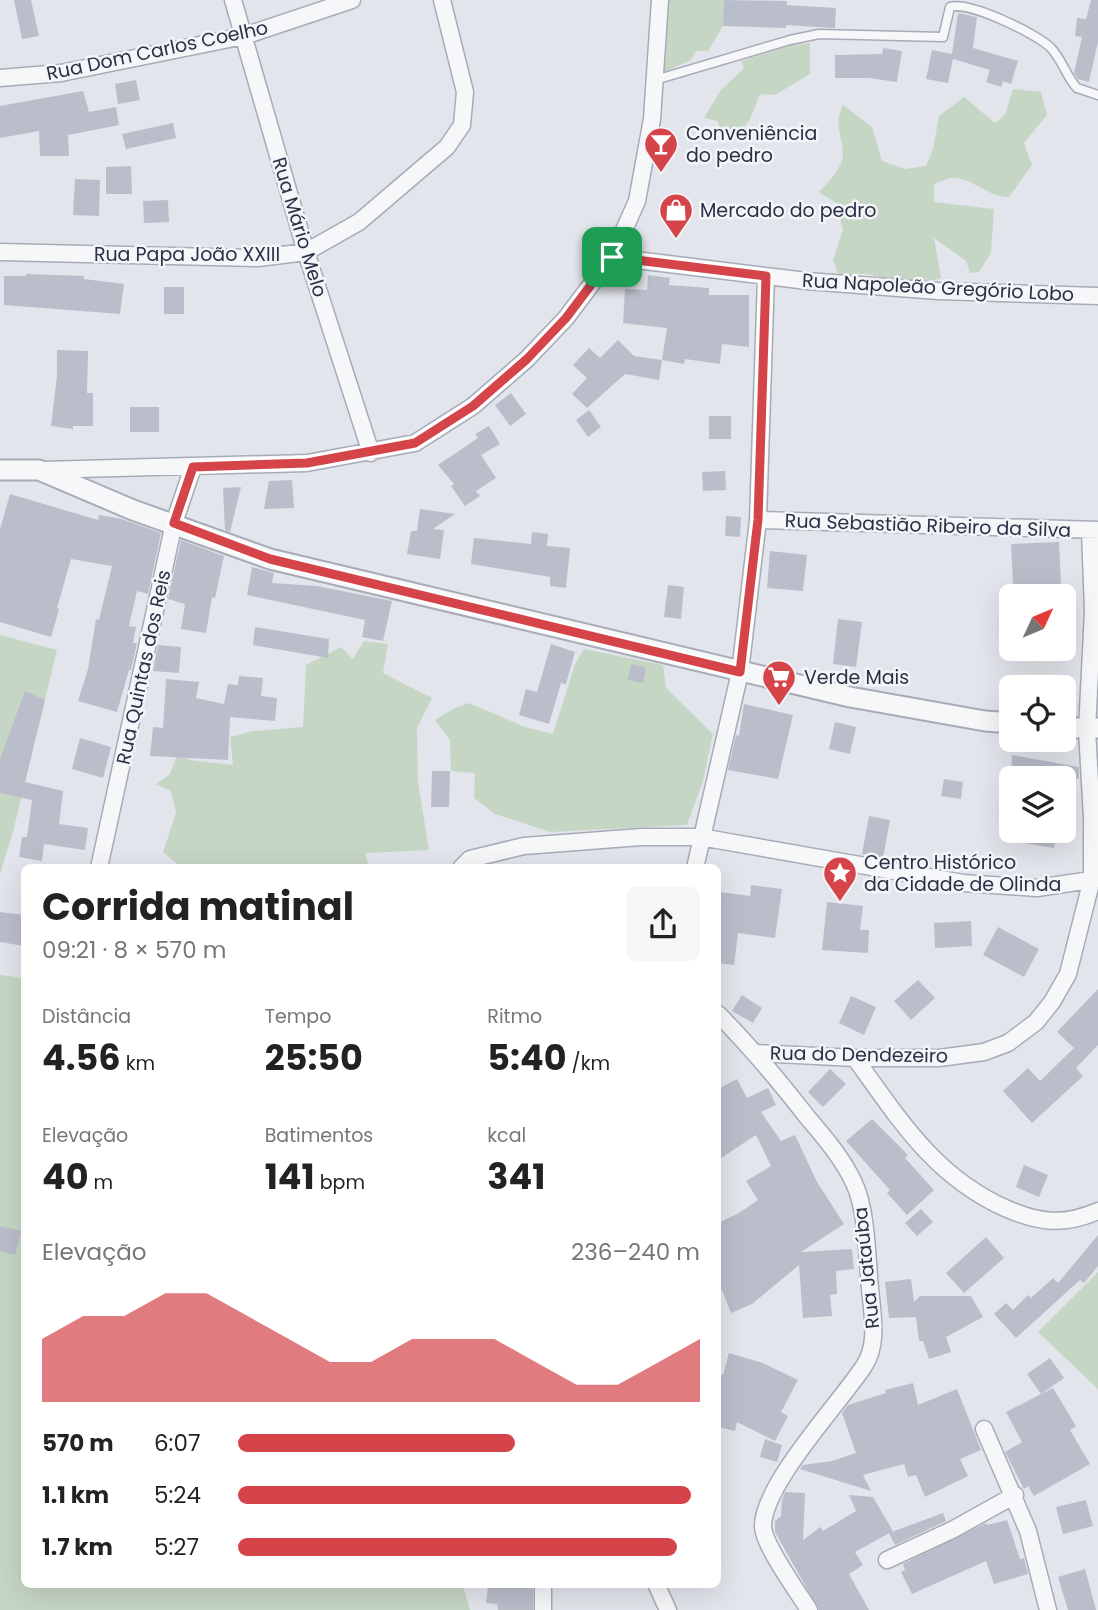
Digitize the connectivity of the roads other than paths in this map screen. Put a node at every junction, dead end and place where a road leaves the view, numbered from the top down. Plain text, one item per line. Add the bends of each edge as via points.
1 (233, 0) edge
2 (352, 0) edge
3 (442, 0) edge
4 (660, 0) edge
5 (244, 36) junction
6 (0, 78) edge
7 (655, 80) junction
8 (1098, 95) edge
9 (0, 252) edge
10 (306, 253) junction
11 (612, 257) junction
12 (766, 276) junction
13 (1098, 296) edge
14 (371, 453) junction
15 (193, 467) junction
16 (0, 470) edge
17 (39, 470) junction
18 (758, 520) junction
19 (174, 523) junction
20 (1094, 530) edge
21 (740, 672) junction
22 (999, 722) edge
23 (1093, 729) edge
24 (700, 837) junction
25 (100, 864) edge
26 (465, 864) edge
27 (696, 864) edge
28 (1095, 879) edge
29 (721, 1017) edge
30 (757, 1052) junction
31 (855, 1058) junction
32 (1098, 1211) edge
33 (984, 1429) dead end
34 (1015, 1495) junction
35 (887, 1560) dead end
36 (543, 1588) edge
37 (658, 1588) edge
38 (543, 1610) edge
39 (668, 1610) edge
40 (809, 1610) edge
41 (1048, 1610) edge

1 - 5 street, Rua Mário Melo
2 - 5 street, Rua Dom Carlos Coelho
3 - 10 street, Rua Papa João XXIII via 465,92 463,125 447,147 359,222
4 - 7 street
5 - 6 street, Rua Dom Carlos Coelho via 61,73
5 - 10 street, Rua Mário Melo
7 - 8 lane via 819,34 942,37 947,11 956,5 1038,38 1060,59 1077,88
7 - 11 street via 637,201
9 - 10 street, Rua Papa João XXIII via 258,258
10 - 14 street, Rua Mário Melo
11 - 12 street, Rua Napoleão Gregório Lobo
11 - 14 street via 566,318 473,406 415,443
12 - 13 street, Rua Napoleão Gregório Lobo via 938,292
12 - 18 street
14 - 15 street via 307,463
15 - 17 street
15 - 19 street, Rua Quintas dos Reis
16 - 17 street
17 - 19 street
18 - 20 street, Rua Sebastião Ribeiro da Silva
18 - 21 street
19 - 21 street via 270,559
19 - 25 street, Rua Quintas dos Reis
20 - 23 street, Rua do Dendezeiro
21 - 22 street via 850,697
21 - 24 street
23 - 28 street, Rua do Dendezeiro
24 - 26 street via 524,846
24 - 27 street
24 - 28 street via 963,883 1037,888
28 - 31 street, Rua do Dendezeiro via 1068,974 1035,1022 1008,1043 984,1052 939,1058
29 - 30 street, Rua Jataúba
30 - 31 street, Rua do Dendezeiro
30 - 40 street, Rua Jataúba via 856,1185 873,1317 869,1358 778,1484 765,1512 764,1533
31 - 32 street via 917,1143 967,1188 1042,1220 1063,1222
33 - 34 street
34 - 35 street via 952,1531
34 - 41 street
36 - 38 street
37 - 39 street

